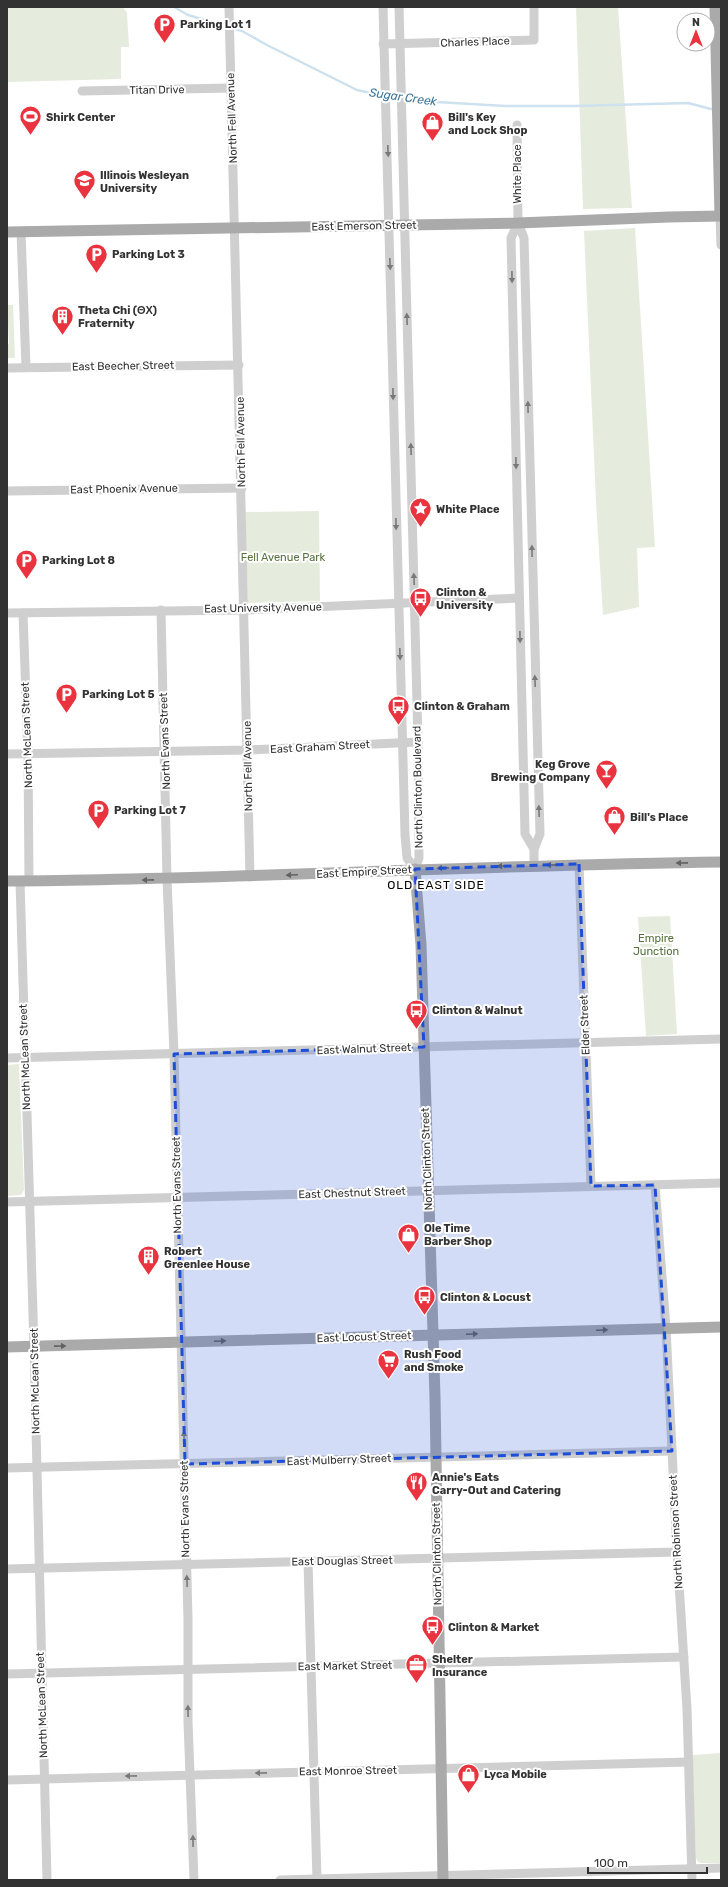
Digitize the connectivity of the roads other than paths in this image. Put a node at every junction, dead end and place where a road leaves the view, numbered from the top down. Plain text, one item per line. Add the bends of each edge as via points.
1 (383, 7) edge
2 (399, 7) edge
3 (534, 7) edge
4 (715, 7) edge
5 (229, 9) edge
6 (383, 44) junction
7 (400, 44) junction
8 (719, 73) edge
9 (231, 88) junction
10 (82, 91) dead end
11 (517, 125) dead end
12 (720, 216) edge
13 (518, 223) junction
14 (388, 225) junction
15 (404, 225) junction
16 (235, 228) junction
17 (7, 232) edge
18 (21, 232) junction
19 (721, 245) edge
20 (408, 361) junction
21 (393, 362) junction
22 (239, 365) junction
23 (26, 367) junction
24 (7, 368) edge
25 (514, 389) junction
26 (528, 389) junction
27 (515, 426) junction
28 (529, 426) junction
29 (412, 484) junction
30 (395, 485) junction
31 (242, 488) junction
32 (7, 491) edge
33 (519, 598) junction
34 (533, 599) junction
35 (415, 602) junction
36 (398, 603) junction
37 (161, 610) junction
38 (245, 610) junction
39 (7, 613) edge
40 (23, 613) junction
41 (522, 725) junction
42 (537, 725) junction
43 (418, 742) junction
44 (402, 743) junction
45 (248, 750) junction
46 (166, 751) junction
47 (7, 754) edge
48 (28, 754) junction
49 (534, 849) junction
50 (721, 862) edge
51 (579, 864) junction
52 (534, 865) junction
53 (415, 869) junction
54 (250, 877) junction
55 (167, 879) junction
56 (7, 881) edge
57 (24, 881) junction
58 (721, 1039) edge
59 (586, 1043) junction
60 (424, 1047) junction
61 (174, 1054) junction
62 (7, 1058) edge
63 (25, 1058) junction
64 (721, 1183) edge
65 (655, 1185) junction
66 (591, 1186) junction
67 (428, 1190) junction
68 (178, 1198) junction
69 (7, 1202) edge
70 (30, 1202) junction
71 (721, 1327) edge
72 (666, 1328) junction
73 (433, 1335) junction
74 (182, 1343) junction
75 (7, 1347) edge
76 (34, 1347) junction
77 (672, 1451) junction
78 (436, 1457) junction
79 (184, 1464) junction
80 (36, 1467) junction
81 (7, 1468) edge
82 (677, 1552) junction
83 (438, 1559) junction
84 (308, 1562) junction
85 (186, 1565) junction
86 (39, 1568) junction
87 (7, 1569) edge
88 (684, 1657) junction
89 (439, 1663) junction
90 (310, 1666) junction
91 (188, 1669) junction
92 (42, 1673) junction
93 (7, 1674) edge
94 (690, 1762) junction
95 (441, 1769) junction
96 (314, 1772) junction
97 (191, 1775) junction
98 (44, 1778) junction
99 (7, 1780) edge
100 (721, 1868) edge
101 (692, 1869) junction
102 (443, 1878) edge
103 (47, 1880) edge
104 (194, 1880) edge
105 (280, 1880) edge
106 (317, 1880) edge
107 (692, 1880) edge

1 - 6 street, North Clinton Boulevard
2 - 7 street, North Clinton Boulevard
3 - 7 street, Charles Place via 534,40
4 - 8 main road
5 - 9 street, North Fell Avenue
6 - 7 street, Charles Place
6 -> 14 street, North Clinton Boulevard
7 - 15 street, North Clinton Boulevard
8 - 12 main road via 717,95
9 - 10 street, Titan Drive
9 - 16 street, North Fell Avenue
11 - 13 street, White Place
12 - 13 main road, East Emerson Street
12 - 19 street
13 - 15 main road, East Emerson Street
13 -> 25 street, White Place via 511,238
13 - 26 street, White Place via 524,238
14 - 15 main road, East Emerson Street
14 - 16 main road, East Emerson Street
14 -> 21 street, North Clinton Boulevard
20 -> 15 street, North Clinton Boulevard
16 - 18 main road, East Emerson Street
16 - 22 street, North Fell Avenue
17 - 18 main road, East Emerson Street
18 - 23 street
20 - 21 street
29 -> 20 street, North Clinton Boulevard
21 -> 30 street, North Clinton Boulevard
22 - 23 street, East Beecher Street
22 - 31 street, North Fell Avenue
23 - 24 street, East Beecher Street
25 - 26 street
25 - 27 street, White Place
28 -> 26 street, White Place
27 - 28 street
27 -> 33 street, White Place
34 -> 28 street, White Place
29 - 30 street
35 -> 29 street, North Clinton Boulevard
30 -> 36 street, North Clinton Boulevard
31 - 32 street, East Phoenix Avenue
31 - 38 street, North Fell Avenue
33 - 34 street via 524,604 529,604
33 - 35 street, East University Avenue
33 -> 41 street, White Place
42 -> 34 street, White Place
35 - 36 street, East University Avenue
35 - 43 street, North Clinton Boulevard
36 - 38 street, East University Avenue
36 -> 44 street, North Clinton Boulevard
37 - 38 street, East University Avenue
37 - 40 street, East University Avenue
37 - 46 street, North Evans Street
38 - 45 street, North Fell Avenue
39 - 40 street, East University Avenue
40 - 48 street, North McLean Street
41 - 42 street
41 - 49 street, White Place via 525,834
49 -> 42 street, White Place via 540,834
43 - 44 street, East Graham Street
43 - 53 street, North Clinton Boulevard via 419,858
44 - 45 street, East Graham Street
44 - 53 street, North Clinton Boulevard via 407,858
45 - 46 street, East Graham Street
45 - 54 street, North Fell Avenue
46 - 48 street, East Graham Street
46 - 55 street, North Evans Street
47 - 48 street, East Graham Street
48 - 57 street, North McLean Street
49 - 52 street, White Place
50 -> 51 main road, East Empire Street
51 -> 52 main road, East Empire Street
51 - 59 street, Elder Street
52 -> 53 main road, East Empire Street
53 -> 54 main road, East Empire Street
53 - 60 main road, North Clinton Street via 421,945
54 - 55 main road, East Empire Street
55 -> 57 main road, East Empire Street
55 - 61 street, North Evans Street
56 - 57 main road, East Empire Street
57 - 63 street, North McLean Street
58 - 59 street, East Walnut Street
59 - 60 street, East Walnut Street
59 - 66 street, Elder Street
60 - 61 street, East Walnut Street
60 - 67 main road, North Clinton Street
61 - 63 street, East Walnut Street
61 - 68 street, North Evans Street
62 - 63 street, East Walnut Street
63 - 70 street, North McLean Street
64 - 65 street, East Chestnut Street
65 - 66 street, East Chestnut Street
65 - 72 street, North Robinson Street
66 - 67 street, East Chestnut Street
67 - 68 street, East Chestnut Street
67 - 73 main road, North Clinton Street
68 - 70 street, East Chestnut Street
68 - 74 street, North Evans Street
69 - 70 street, East Chestnut Street
70 - 76 street, North McLean Street
71 - 72 main road, East Locust Street
73 -> 72 main road, East Locust Street
72 - 77 street, North Robinson Street
74 -> 73 main road, East Locust Street
73 - 78 main road, North Clinton Street
76 -> 74 main road, East Locust Street
79 -> 74 street, North Evans Street
75 - 76 main road, East Locust Street
76 - 80 street, North McLean Street
77 - 78 street, East Mulberry Street
77 - 82 street, North Robinson Street
78 - 79 street, East Mulberry Street
78 - 83 main road, North Clinton Street
79 - 80 street, East Mulberry Street
79 - 85 street, North Evans Street
80 - 81 street, East Mulberry Street
80 - 86 street, North McLean Street
82 - 83 street, East Douglas Street
82 - 88 street, North Robinson Street
83 - 84 street, East Douglas Street
83 - 89 main road, North Clinton Street
84 - 85 street, East Douglas Street
84 - 90 street
85 - 86 street, East Douglas Street
91 -> 85 street, North Evans Street
86 - 87 street, East Douglas Street
86 - 92 street, North McLean Street
88 - 89 street, East Market Street
88 - 94 street, North Robinson Street
89 - 90 street, East Market Street
89 - 95 main road, North Clinton Street
90 - 91 street, East Market Street
90 - 96 street
91 - 92 street, East Market Street
97 -> 91 street, North Evans Street
92 - 93 street, East Market Street
92 - 98 street, North McLean Street
94 - 95 street, East Monroe Street
94 - 101 street, North Robinson Street
95 - 96 street, East Monroe Street
95 - 102 main road, North Clinton Street
96 -> 97 street, East Monroe Street
96 - 106 street
97 -> 98 street, East Monroe Street
104 -> 97 street, North Evans Street
98 - 99 street, East Monroe Street
98 - 103 street, North McLean Street
100 - 101 street
101 - 102 street
101 - 107 street, North Robinson Street
102 - 106 street
105 - 106 street

